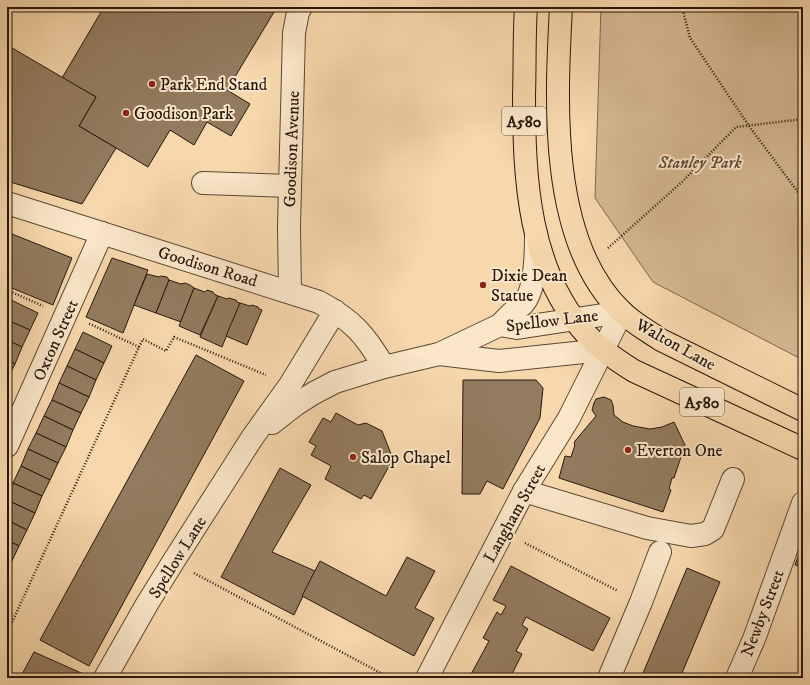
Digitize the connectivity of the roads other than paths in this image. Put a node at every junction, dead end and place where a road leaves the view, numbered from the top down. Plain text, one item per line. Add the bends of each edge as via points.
1 (301, 7) edge
2 (526, 7) edge
3 (561, 7) edge
4 (203, 183) dead end
5 (290, 186) junction
6 (7, 203) edge
7 (102, 233) junction
8 (536, 234) junction
9 (290, 292) junction
10 (335, 311) junction
11 (622, 312) junction
12 (574, 319) junction
13 (500, 325) junction
14 (604, 350) junction
15 (439, 354) junction
16 (384, 367) junction
17 (803, 410) edge
18 (252, 438) junction
19 (7, 446) edge
20 (803, 449) edge
21 (733, 479) dead end
22 (524, 491) junction
23 (799, 513) edge
24 (660, 552) dead end
25 (105, 678) edge
26 (427, 678) edge
27 (609, 678) edge
28 (737, 678) edge

1 - 5 street, Goodison Avenue via 294,33
2 - 8 highway, A580 via 526,172
3 - 11 highway, Walton Lane / A580 via 559,143 568,202 589,267
4 - 5 street
5 - 9 street, Goodison Avenue
6 - 7 street, Goodison Road
7 - 9 street, Goodison Road
7 - 19 street, Oxton Street
8 - 12 highway, A580 via 556,291
8 - 13 street via 532,281 528,293 523,304
9 - 10 street, Goodison Road
10 - 16 street, Goodison Road via 360,331 372,345
10 - 18 street, Spellow Lane via 290,385
11 - 12 street, Spellow Lane
11 - 14 street, Langham Street
11 - 17 highway, Walton Lane / A580 via 661,340
12 - 13 street, Spellow Lane via 516,328
12 - 14 highway, A580 via 589,338
13 - 15 street, Spellow Lane
14 - 15 street, Spellow Lane via 499,361
14 - 20 highway, A580 via 634,371
14 - 22 street, Langham Street via 569,418
15 - 16 street, Spellow Lane
16 - 18 street, Spellow Lane via 335,382 314,393
18 - 25 street, Spellow Lane via 147,604
21 - 22 street via 713,529 705,534 691,536 647,528
22 - 26 street, Langham Street
23 - 28 street, Newby Street via 754,639
24 - 27 street

